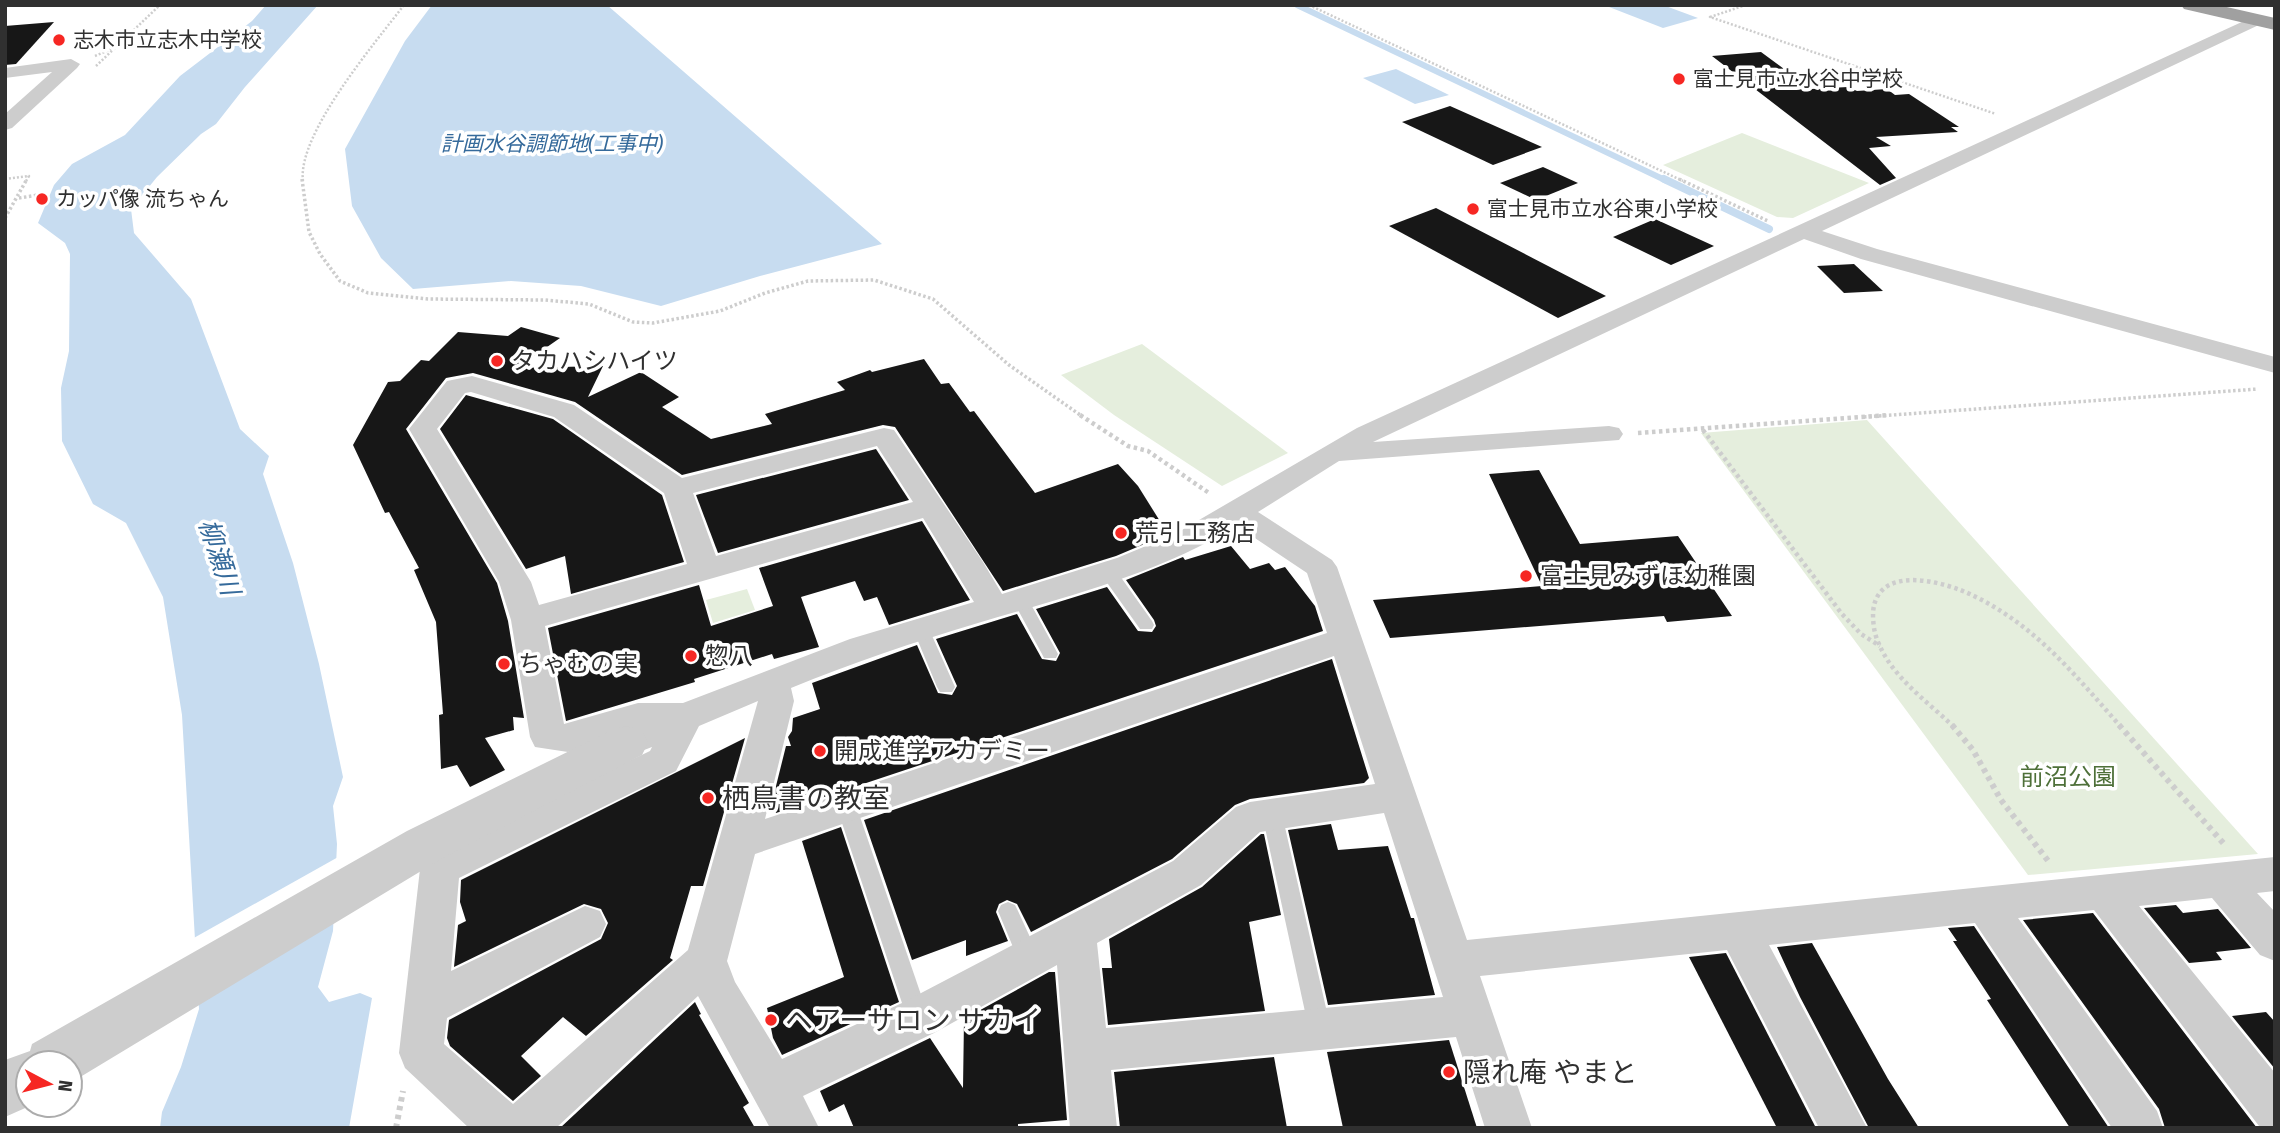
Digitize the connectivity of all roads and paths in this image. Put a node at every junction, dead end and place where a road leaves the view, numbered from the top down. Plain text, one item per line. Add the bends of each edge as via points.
1 (404, 5) edge
2 (1309, 5) edge
3 (1745, 5) edge
4 (2191, 5) edge
5 (2226, 5) edge
6 (2270, 17) edge
7 (5, 74) edge
8 (8, 118) edge
9 (2029, 125) junction
10 (5, 179) edge
11 (45, 194) dead end
12 (18, 198) junction
13 (5, 218) edge
14 (1796, 236) junction
15 (2275, 365) edge
16 (2261, 388) dead end
17 (1702, 429) junction
18 (1609, 435) joint
19 (1328, 454) junction
20 (677, 488) junction
21 (929, 508) junction
22 (1235, 511) junction
23 (705, 570) junction
24 (1109, 573) junction
25 (1006, 603) junction
26 (527, 620) junction
27 (1146, 625) dead end
28 (921, 629) junction
29 (1347, 639) junction
30 (1880, 646) junction
31 (1050, 654) dead end
32 (772, 681) junction
33 (946, 687) dead end
34 (685, 717) junction
35 (626, 743) joint
36 (1398, 796) junction
37 (847, 808) junction
38 (1272, 814) junction
39 (740, 842) junction
40 (2249, 876) edge
41 (2089, 893) junction
42 (1984, 903) junction
43 (1008, 911) dead end
44 (585, 924) dead end
45 (1738, 929) junction
46 (1075, 935) junction
47 (2275, 942) edge
48 (1029, 959) junction
49 (1454, 960) junction
50 (706, 961) junction
51 (426, 1006) junction
52 (1471, 1015) junction
53 (918, 1018) junction
54 (1320, 1030) junction
55 (76, 1049) edge
56 (1087, 1051) junction
57 (772, 1087) junction
58 (2275, 1110) edge
59 (504, 1128) edge
60 (521, 1128) edge
61 (796, 1128) edge
62 (1094, 1128) edge
63 (1509, 1128) edge
64 (1843, 1128) edge
65 (2140, 1128) edge

1 - 22 path via 332,102 312,141 302,175 309,232 340,281 368,293 428,299 589,304 633,322 653,323 720,311 808,281 874,280 899,286 933,299 1044,391 1128,446 1148,452
2 - 14 path
3 - 9 path via 1710,17
4 - 6 highway
5 - 6 highway
6 - 9 street
7 - 8 street via 71,64
9 - 14 street
10 - 12 path via 29,176
11 - 12 path
12 - 13 path
14 - 15 street
14 - 19 street
16 - 17 path
17 - 18 path
17 - 30 path via 1842,614
18 - 19 street
19 - 22 street
20 - 21 street via 884,436
20 - 23 street
20 - 26 street via 564,411 472,384 456,387 423,429 515,582
21 - 23 street
21 - 25 street via 972,569
22 - 24 street via 1163,551
22 - 29 street via 1321,567
23 - 26 street
24 - 25 street
24 - 27 lane
25 - 28 street
25 - 31 lane
26 - 34 street via 548,737 569,738 638,716
28 - 32 street
28 - 33 lane
29 - 36 street
29 - 37 street
30 - 40 path via 1873,608 1876,593 1887,584 1937,582 1990,603 2051,648
30 - 41 path via 1903,679 1968,743 1994,790
32 - 34 street
32 - 39 street via 776,701
34 - 35 street
34 - 51 street via 663,761 440,869
35 - 55 street via 424,845
36 - 38 street
36 - 49 street
37 - 39 street
37 - 53 lane
38 - 46 street via 1250,818 1187,873
38 - 54 lane
39 - 50 street
40 - 41 street
40 - 47 street
41 - 42 street
41 - 58 street
42 - 45 street
42 - 65 street
43 - 48 lane
44 - 51 street
45 - 49 street
45 - 64 street
46 - 48 street
46 - 56 street
48 - 53 street
49 - 52 street
50 - 57 street via 718,992
50 - 60 street
51 - 59 street via 421,1053
52 - 54 street
52 - 63 street
53 - 57 street
54 - 56 street
56 - 62 street
57 - 61 street

